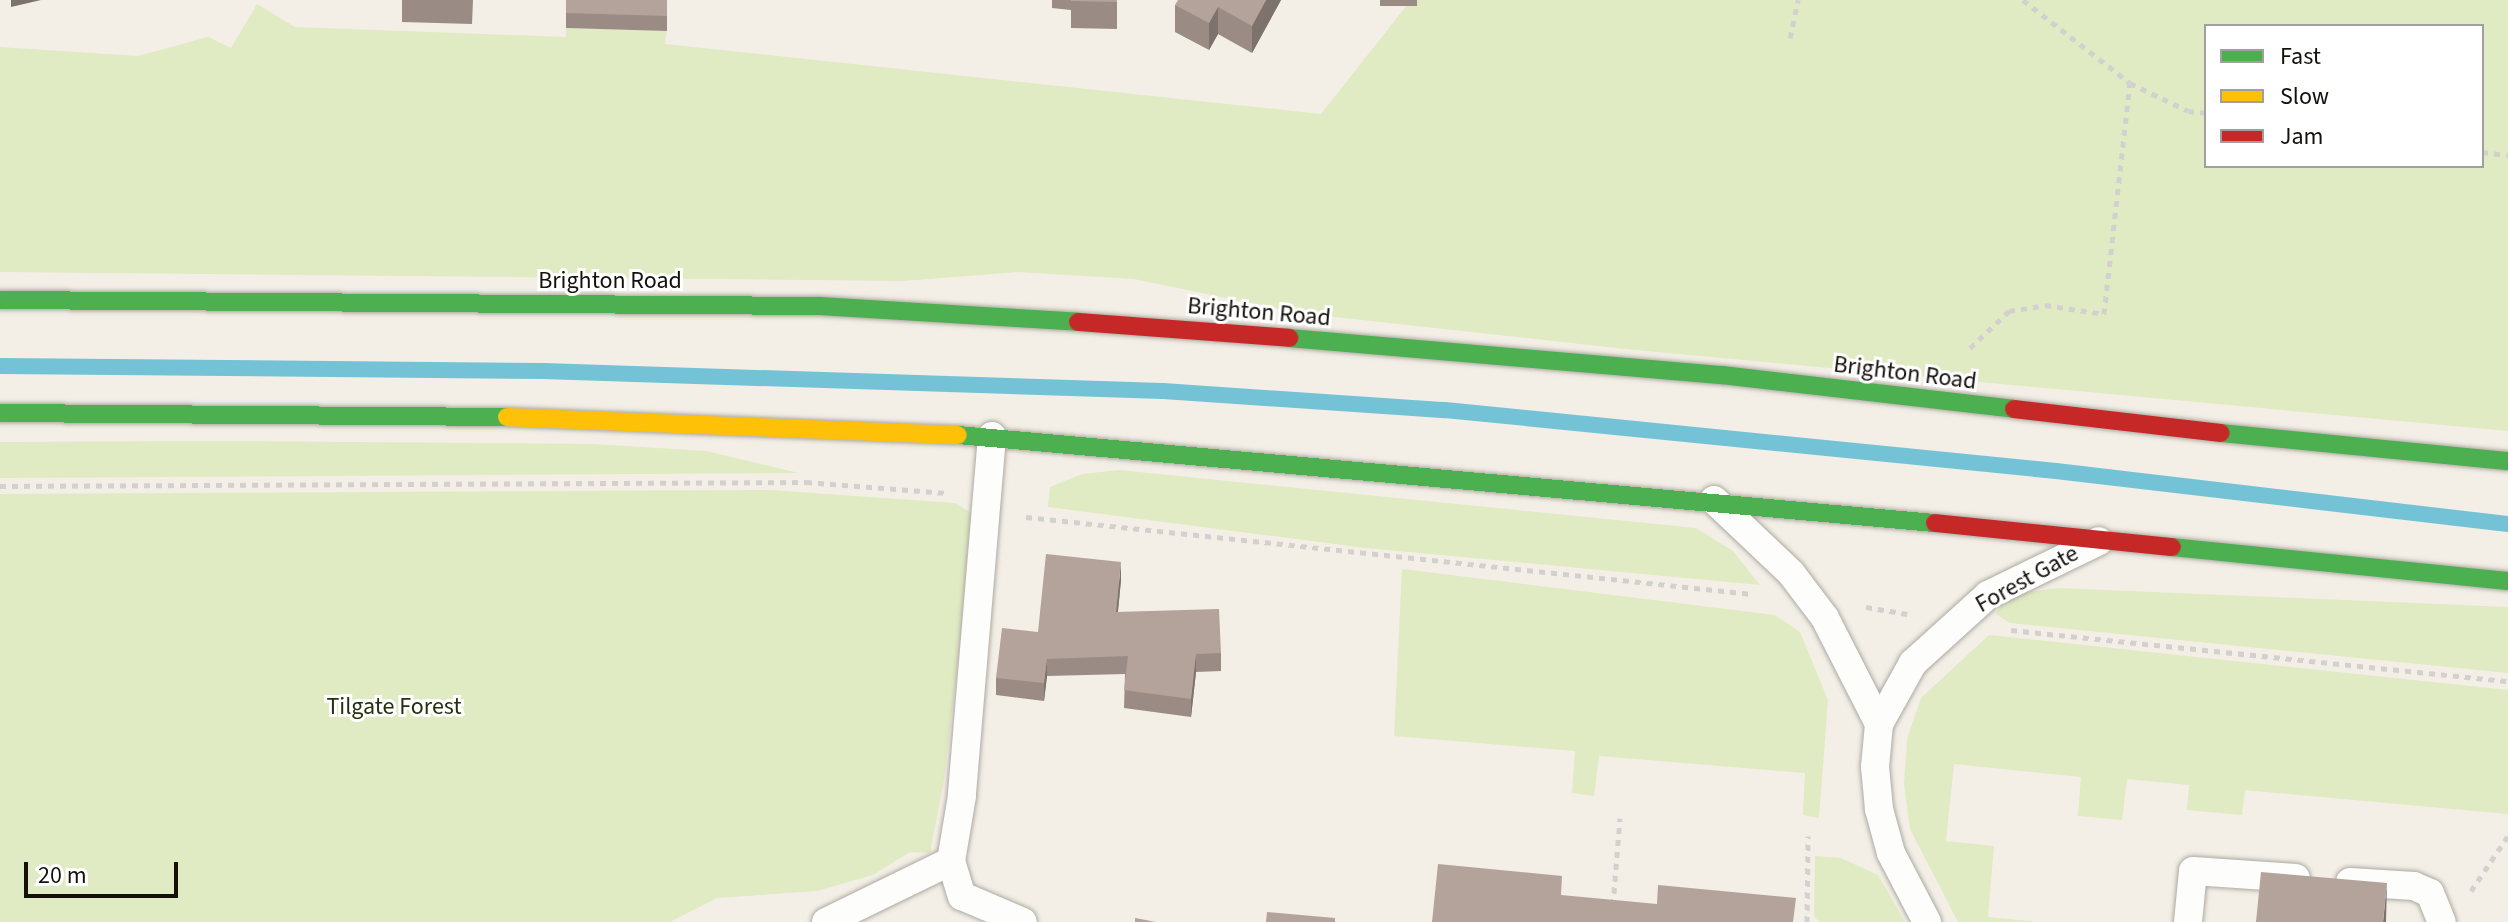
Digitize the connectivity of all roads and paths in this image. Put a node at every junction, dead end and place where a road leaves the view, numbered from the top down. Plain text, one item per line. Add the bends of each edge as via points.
1 (1798, 0) edge
2 (2023, 0) edge
3 (1790, 38) dead end
4 (2130, 83) junction
5 (2204, 113) edge
6 (2484, 152) edge
7 (2508, 155) edge
8 (0, 300) edge
9 (1970, 348) dead end
10 (0, 413) edge
11 (992, 436) junction
12 (2508, 461) edge
13 (0, 486) edge
14 (987, 496) junction
15 (1714, 500) junction
16 (2103, 540) junction
17 (2508, 581) edge
18 (1812, 601) junction
19 (1953, 624) junction
20 (2508, 681) edge
21 (1879, 724) junction
22 (1620, 818) dead end
23 (1808, 836) dead end
24 (2508, 836) edge
25 (951, 861) junction
26 (2441, 915) edge
27 (826, 922) edge
28 (1023, 922) edge
29 (1611, 922) edge
30 (1807, 922) edge
31 (1927, 922) edge
32 (2188, 922) edge

1 - 3 path
2 - 4 path
4 - 5 path via 2188,111
4 - 9 path via 2104,314 2045,305 2009,311
6 - 7 path
8 - 12 main road, Brighton Road via 820,306 1069,321 1722,375
10 - 11 main road via 512,417
11 - 14 lane
11 - 15 main road
13 - 14 path via 806,482
14 - 18 path via 1018,516
14 - 25 lane via 962,796
15 - 16 main road
15 - 18 lane via 1775,556
16 - 17 main road
16 - 19 lane, Forest Gate via 1988,595
18 - 19 path
18 - 21 lane via 1840,644
19 - 20 path
19 - 21 lane, Forest Gate via 1913,663
21 - 31 lane, Forest Gate via 1879,809 1891,853
22 - 29 path
23 - 30 path
24 - 26 path via 2465,897
25 - 27 lane
25 - 28 lane via 962,896
26 - 32 lane via 2430,893 2414,886 2193,871

